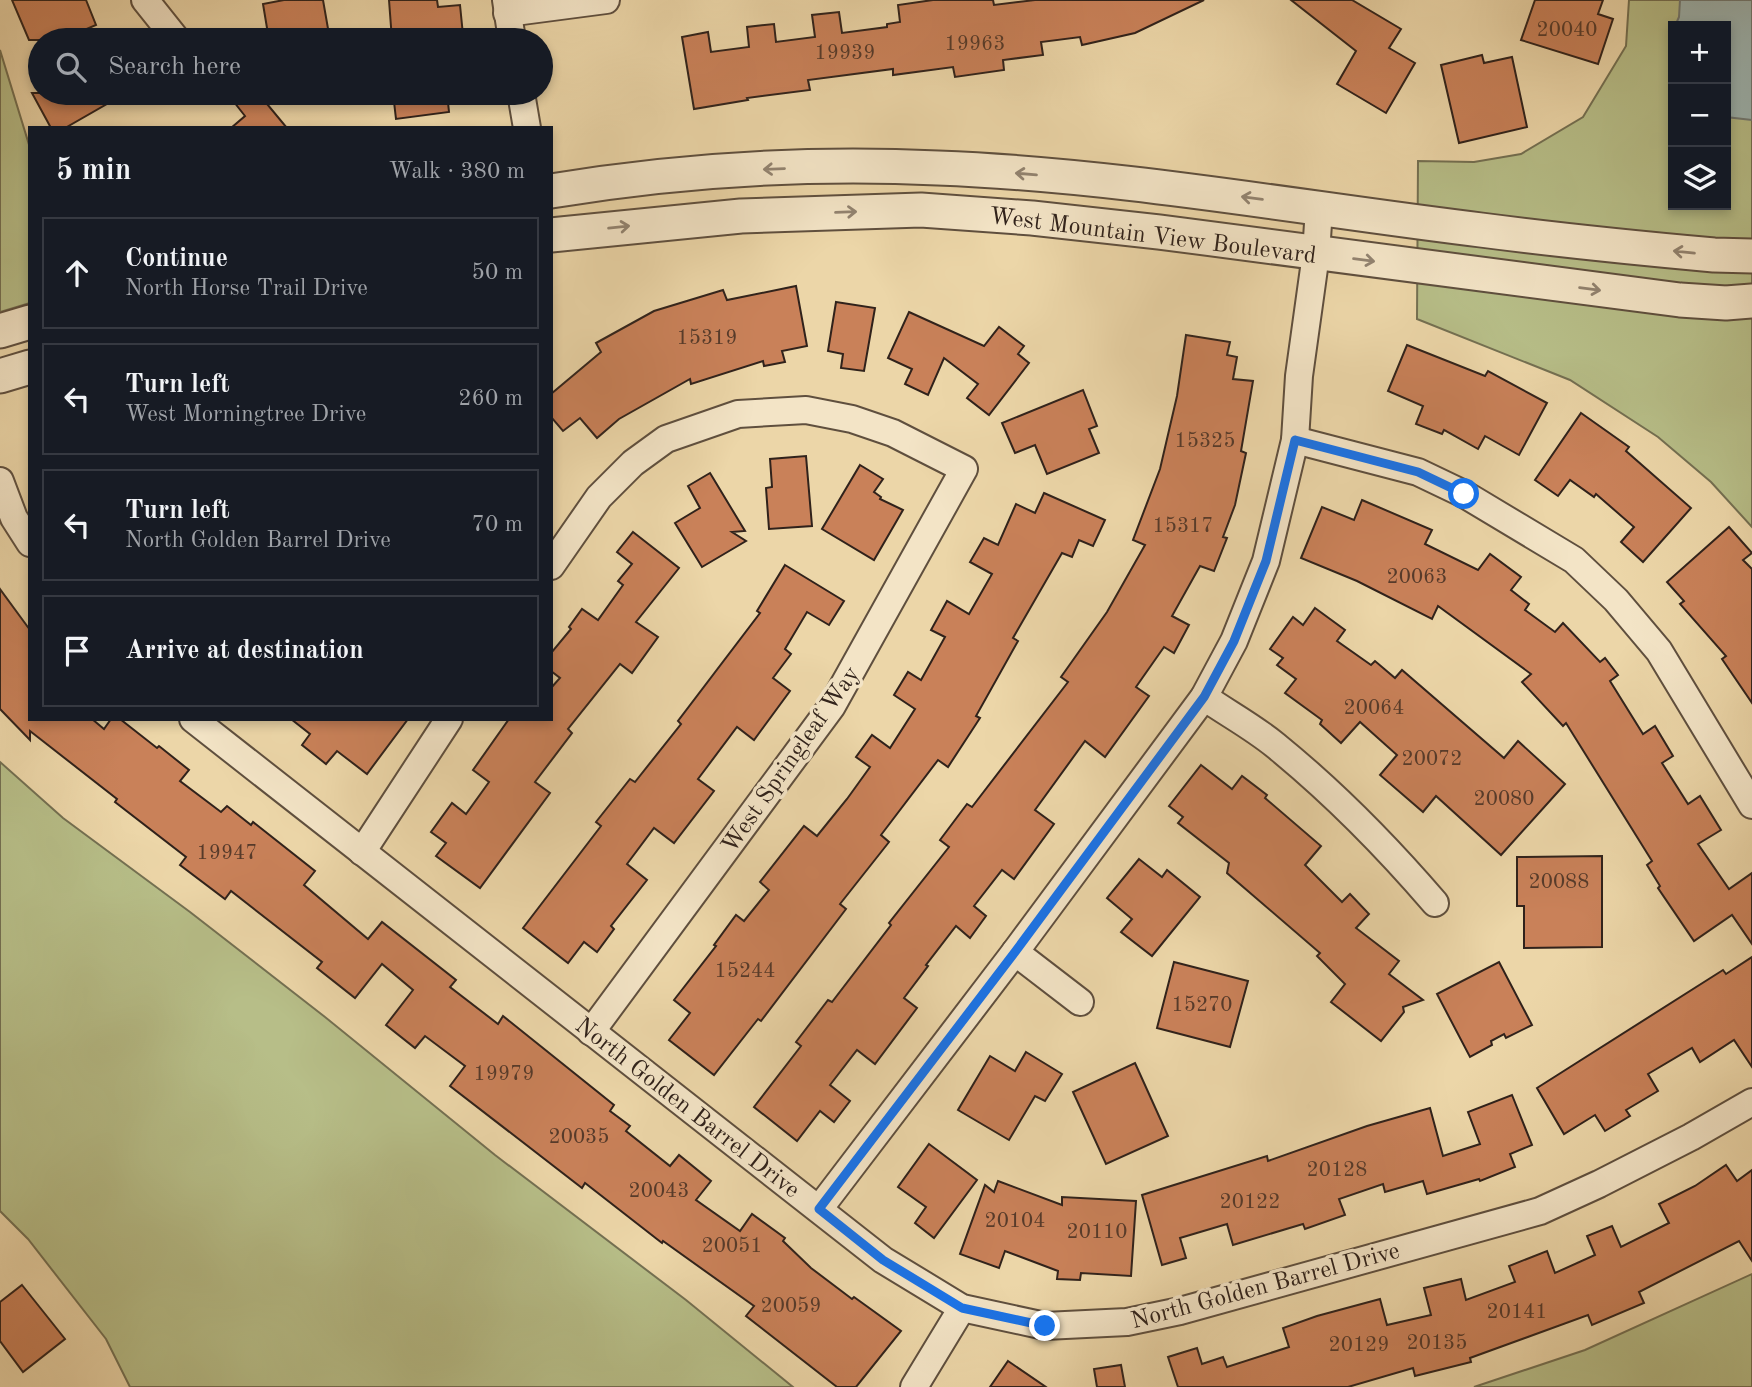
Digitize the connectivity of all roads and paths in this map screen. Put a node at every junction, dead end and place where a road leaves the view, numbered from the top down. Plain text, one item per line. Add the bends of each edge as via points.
1 (145, 0) edge
2 (606, 0) edge
3 (507, 7) edge
4 (167, 28) edge
5 (510, 28) edge
6 (523, 105) edge
7 (527, 126) edge
8 (553, 191) edge
9 (1320, 208) junction
10 (553, 235) edge
11 (1316, 254) junction
12 (1752, 256) edge
13 (1752, 301) edge
14 (28, 323) edge
15 (0, 331) edge
16 (28, 369) edge
17 (0, 376) edge
18 (1295, 440) junction
19 (0, 481) edge
20 (28, 540) edge
21 (553, 563) edge
22 (1204, 697) junction
23 (196, 721) edge
24 (448, 721) edge
25 (1752, 805) edge
26 (362, 852) junction
27 (1435, 903) dead end
28 (1015, 952) junction
29 (1080, 1002) dead end
30 (591, 1032) junction
31 (1752, 1102) edge
32 (819, 1209) junction
33 (962, 1308) junction
34 (914, 1387) edge

1 - 4 street
2 - 3 street
3 - 5 street
6 - 7 street
9 -> 8 street, West Mountain View Boulevard via 1077,178 937,168 724,171
9 - 11 street
12 -> 9 street, West Mountain View Boulevard via 1636,248
10 -> 11 street, West Mountain View Boulevard via 741,216 921,210 1032,218
11 -> 13 street, West Mountain View Boulevard via 1680,300
11 - 18 street
14 - 15 street
16 - 17 street
18 - 22 street via 1266,561 1234,641
18 - 25 street via 1418,472 1574,560 1659,651
19 - 20 street
21 - 30 street, West Springleaf Way via 599,496 633,463 666,439 738,414 806,410 852,419 893,433 964,469 832,706
22 - 27 street via 1273,743 1340,801
22 - 28 street
23 - 26 street, North Golden Barrel Drive
24 - 26 street
26 - 30 street, North Golden Barrel Drive
28 - 29 street
28 - 32 street
30 - 32 street, North Golden Barrel Drive
31 - 33 street, North Golden Barrel Drive via 1599,1184 1540,1210 1180,1311 1127,1322 1045,1326
32 - 33 street, North Golden Barrel Drive via 883,1260
33 - 34 street

